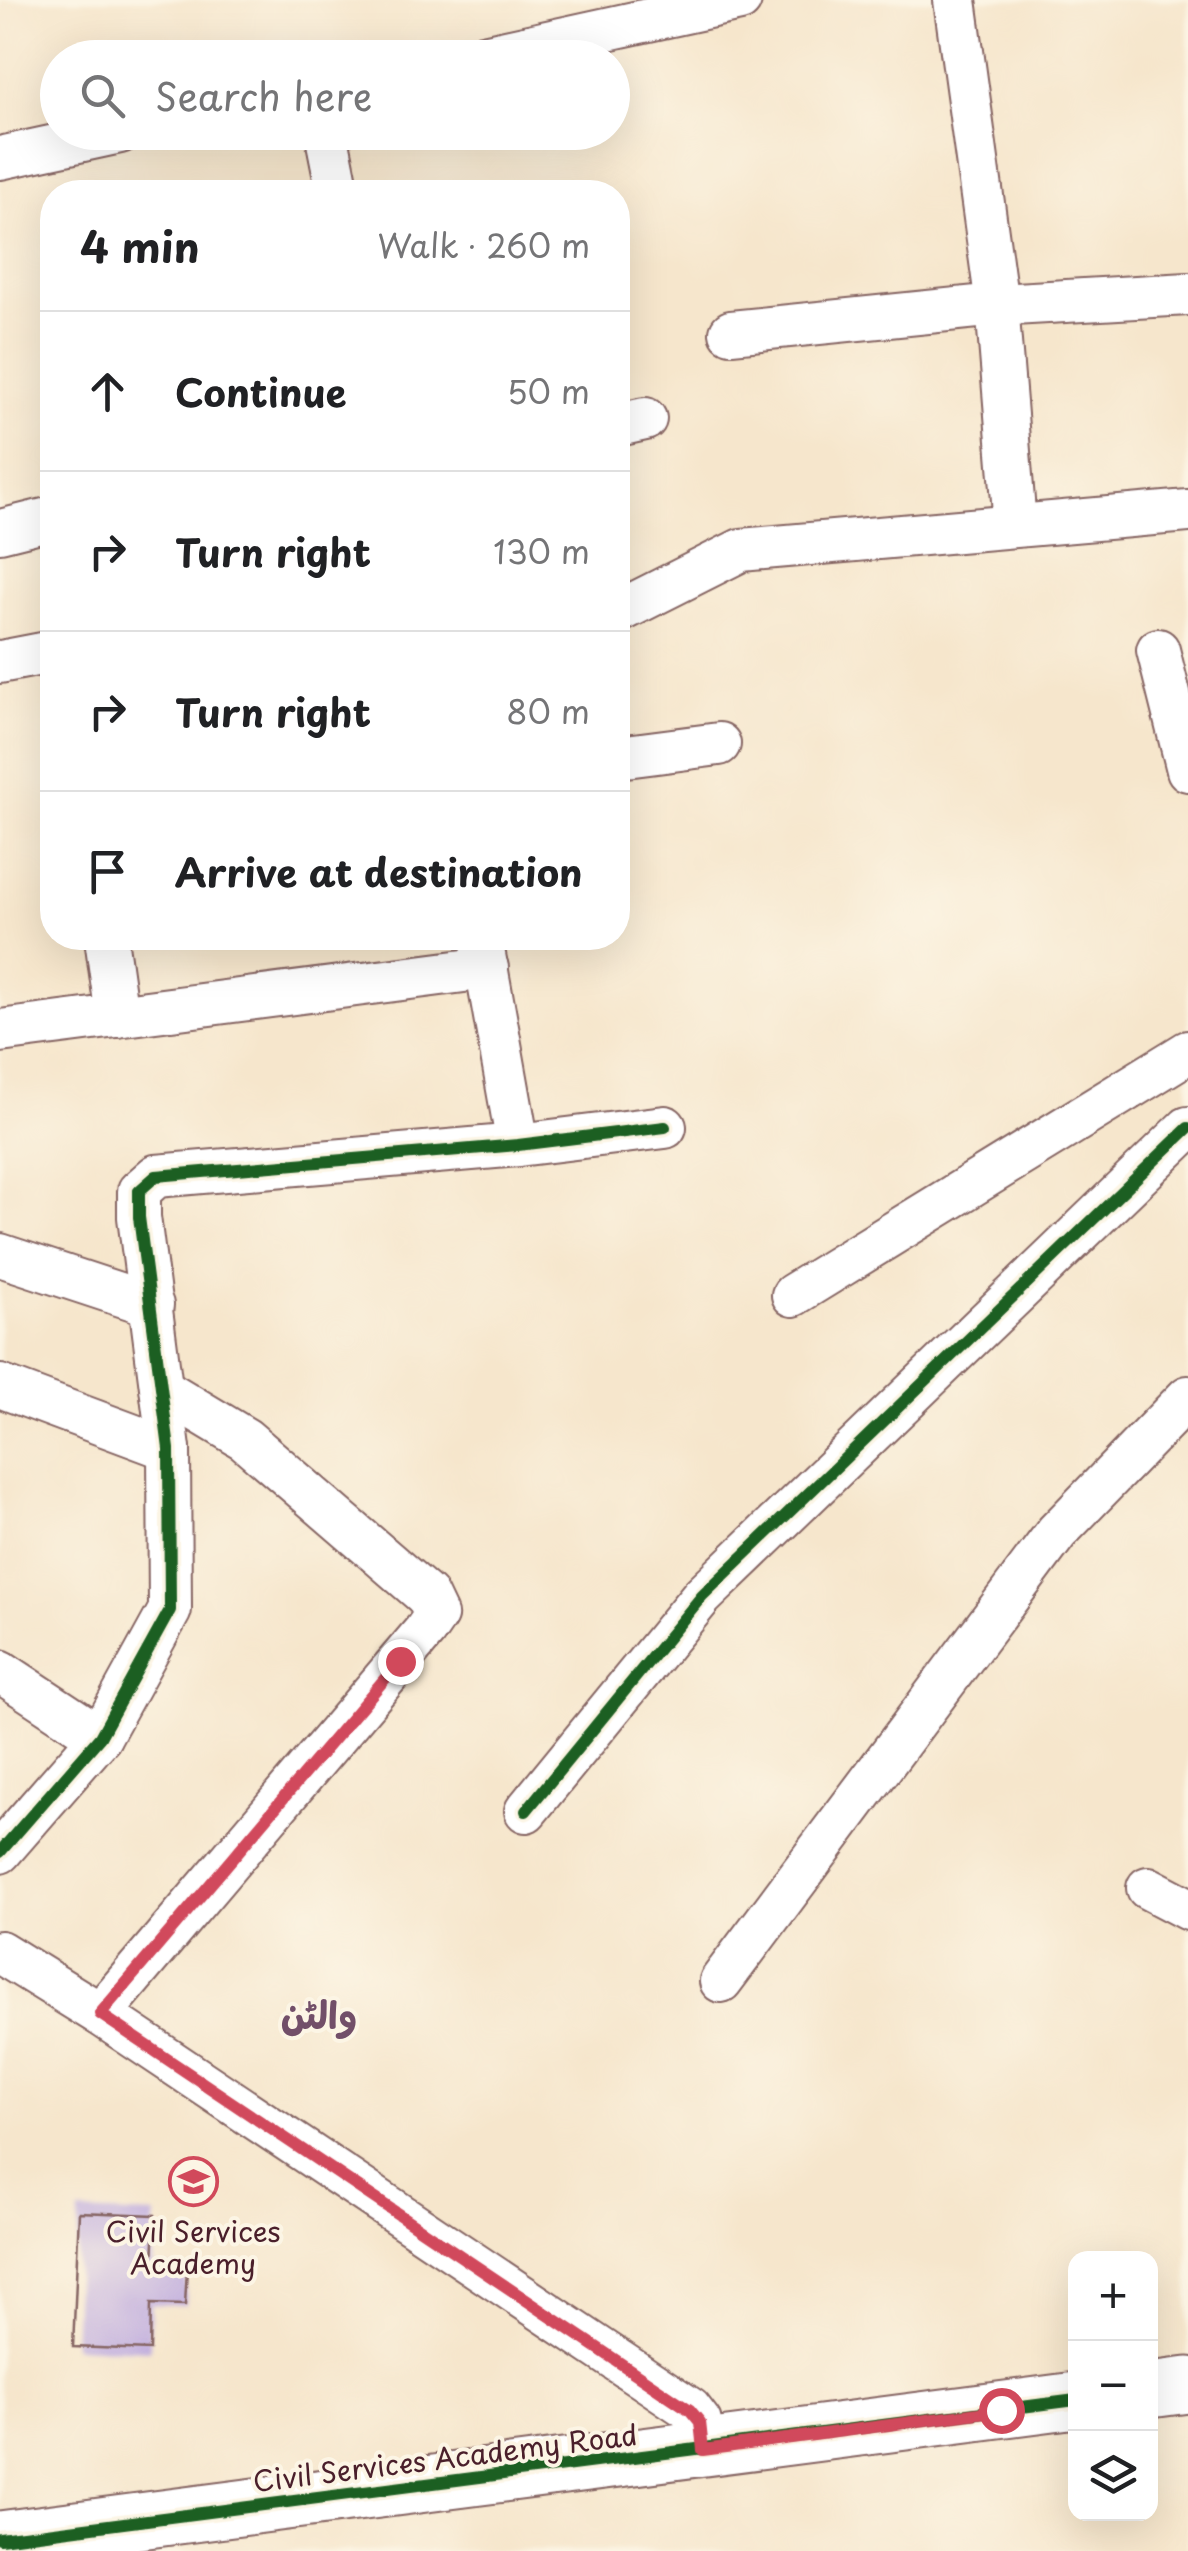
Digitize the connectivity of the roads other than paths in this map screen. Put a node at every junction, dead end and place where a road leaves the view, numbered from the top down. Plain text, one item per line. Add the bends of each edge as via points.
1 (740, 0) edge
2 (955, 0) edge
3 (557, 40) edge
4 (40, 149) edge
5 (330, 150) edge
6 (0, 158) edge
7 (336, 180) edge
8 (1188, 294) edge
9 (997, 305) junction
10 (730, 332) dead end
11 (1188, 511) edge
12 (40, 521) edge
13 (1015, 525) junction
14 (0, 531) edge
15 (630, 606) edge
16 (1158, 650) dead end
17 (40, 654) edge
18 (0, 662) edge
19 (720, 744) dead end
20 (630, 755) edge
21 (1188, 770) edge
22 (108, 950) edge
23 (484, 953) edge
24 (117, 1016) junction
25 (0, 1031) edge
26 (1188, 1052) edge
27 (665, 1127) dead end
28 (1188, 1128) edge
29 (518, 1145) junction
30 (0, 1255) edge
31 (793, 1295) dead end
32 (152, 1305) junction
33 (0, 1386) edge
34 (162, 1389) junction
35 (1188, 1397) edge
36 (1146, 1438) junction
37 (1188, 1446) edge
38 (169, 1449) junction
39 (0, 1672) edge
40 (100, 1737) junction
41 (526, 1812) dead end
42 (0, 1852) edge
43 (1148, 1888) dead end
44 (1188, 1909) edge
45 (0, 1952) edge
46 (721, 1981) dead end
47 (100, 2014) junction
48 (1188, 2385) edge
49 (1158, 2389) edge
50 (1068, 2401) edge
51 (703, 2450) junction
52 (0, 2538) edge

1 - 3 street
2 - 9 street
4 - 6 street
5 - 7 street
8 - 9 street
9 - 10 street
9 - 13 street
11 - 13 street
12 - 14 street
13 - 15 street via 742,550
16 - 21 street
17 - 18 street
19 - 20 street
22 - 24 street
23 - 24 street
23 - 29 street
24 - 25 street
26 - 31 street
27 - 29 street
28 - 41 street via 702,1596
29 - 32 street via 156,1176 139,1192
30 - 32 street
32 - 34 street
33 - 38 street
34 - 38 street
34 - 47 street via 245,1439 427,1596 436,1615
35 - 36 street
36 - 37 street
36 - 46 street via 1057,1532
38 - 40 street via 170,1610
39 - 40 street
40 - 42 street
43 - 44 street
45 - 47 street
47 - 51 street via 690,2410 700,2422
48 - 49 street
50 - 51 street, Civil Services Academy Road
51 - 52 street, Civil Services Academy Road

